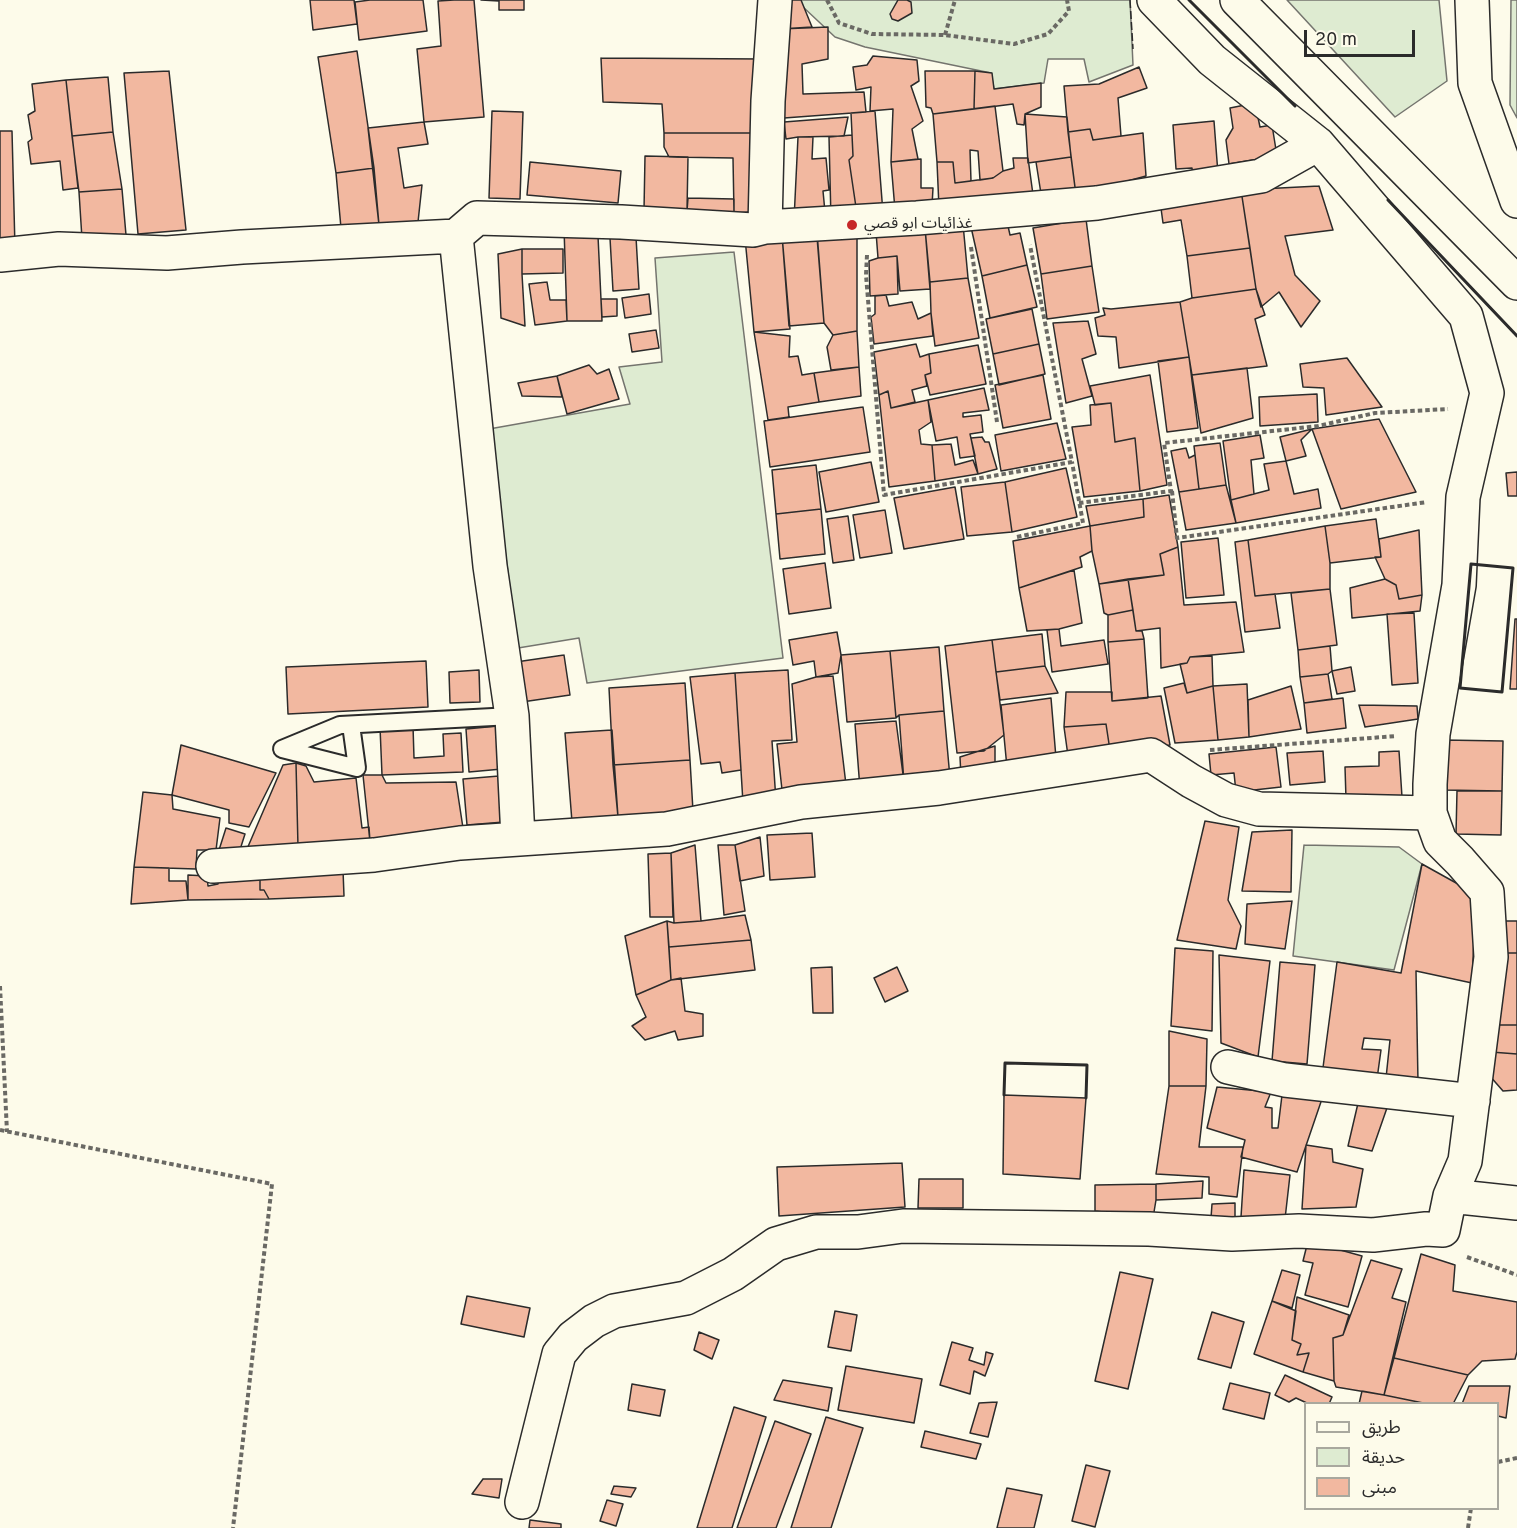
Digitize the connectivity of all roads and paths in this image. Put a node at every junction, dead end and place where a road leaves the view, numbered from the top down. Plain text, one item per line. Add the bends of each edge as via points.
1 (775, 0) edge
2 (834, 0) edge
3 (956, 0) edge
4 (1067, 0) edge
5 (1154, 0) edge
6 (1237, 0) edge
7 (1472, 0) edge
8 (828, 2) edge
9 (945, 35) junction
10 (1318, 144) junction
11 (1517, 201) edge
12 (1023, 210) junction
13 (966, 214) junction
14 (869, 221) junction
15 (765, 227) junction
16 (456, 236) junction
17 (0, 255) edge
18 (1517, 283) edge
19 (1484, 407) junction
20 (997, 422) dead end
21 (1072, 462) junction
22 (1172, 491) junction
23 (1463, 497) junction
24 (1079, 503) junction
25 (1017, 537) dead end
26 (512, 716) junction
27 (351, 725) dead end
28 (1433, 734) junction
29 (1210, 750) dead end
30 (1430, 813) junction
31 (518, 838) junction
32 (213, 866) dead end
33 (0, 986) edge
34 (1228, 1067) dead end
35 (1473, 1101) junction
36 (0, 1130) edge
37 (7, 1132) junction
38 (1450, 1196) junction
39 (1517, 1203) edge
40 (1517, 1458) edge
41 (1499, 1461) edge
42 (522, 1502) dead end
43 (1471, 1510) edge
44 (233, 1528) edge
45 (1468, 1528) edge

1 - 15 main road
2 - 8 path
3 - 9 path
4 - 9 path via 1069,11 1048,34 1014,44
5 - 10 main road via 1212,60
6 - 18 main road
7 - 11 main road via 1475,83
8 - 9 path via 839,23 872,34
10 - 12 main road via 1261,176 1096,203
10 - 19 main road via 1466,316 1487,393
12 - 13 main road
12 - 21 path
13 - 14 main road
13 - 20 path
14 - 15 main road
14 - 21 path via 866,275 884,495
15 - 16 main road via 753,230 477,218
16 - 17 main road via 167,253 59,249
16 - 26 main road via 490,566
19 - 22 path via 1375,413 1318,426 1164,443
19 - 23 main road
21 - 24 path
22 - 23 path via 1177,538
22 - 24 path
23 - 28 main road via 1459,585
24 - 25 path via 1083,523
26 - 27 lane
26 - 31 main road
28 - 29 path
28 - 30 main road
30 - 31 main road via 1259,809 1226,800 1151,755 939,788 801,802 667,829
30 - 35 main road via 1440,841 1487,892 1491,957
31 - 32 main road via 374,855
33 - 37 path
34 - 35 main road via 1285,1080
35 - 38 main road via 1465,1161
36 - 37 path
37 - 44 path via 272,1184
38 - 39 main road
38 - 42 main road via 1443,1230 1232,1234 1156,1229 903,1226 816,1232 776,1244 733,1274 686,1298 614,1311 573,1337 559,1354
40 - 41 path
43 - 45 path

